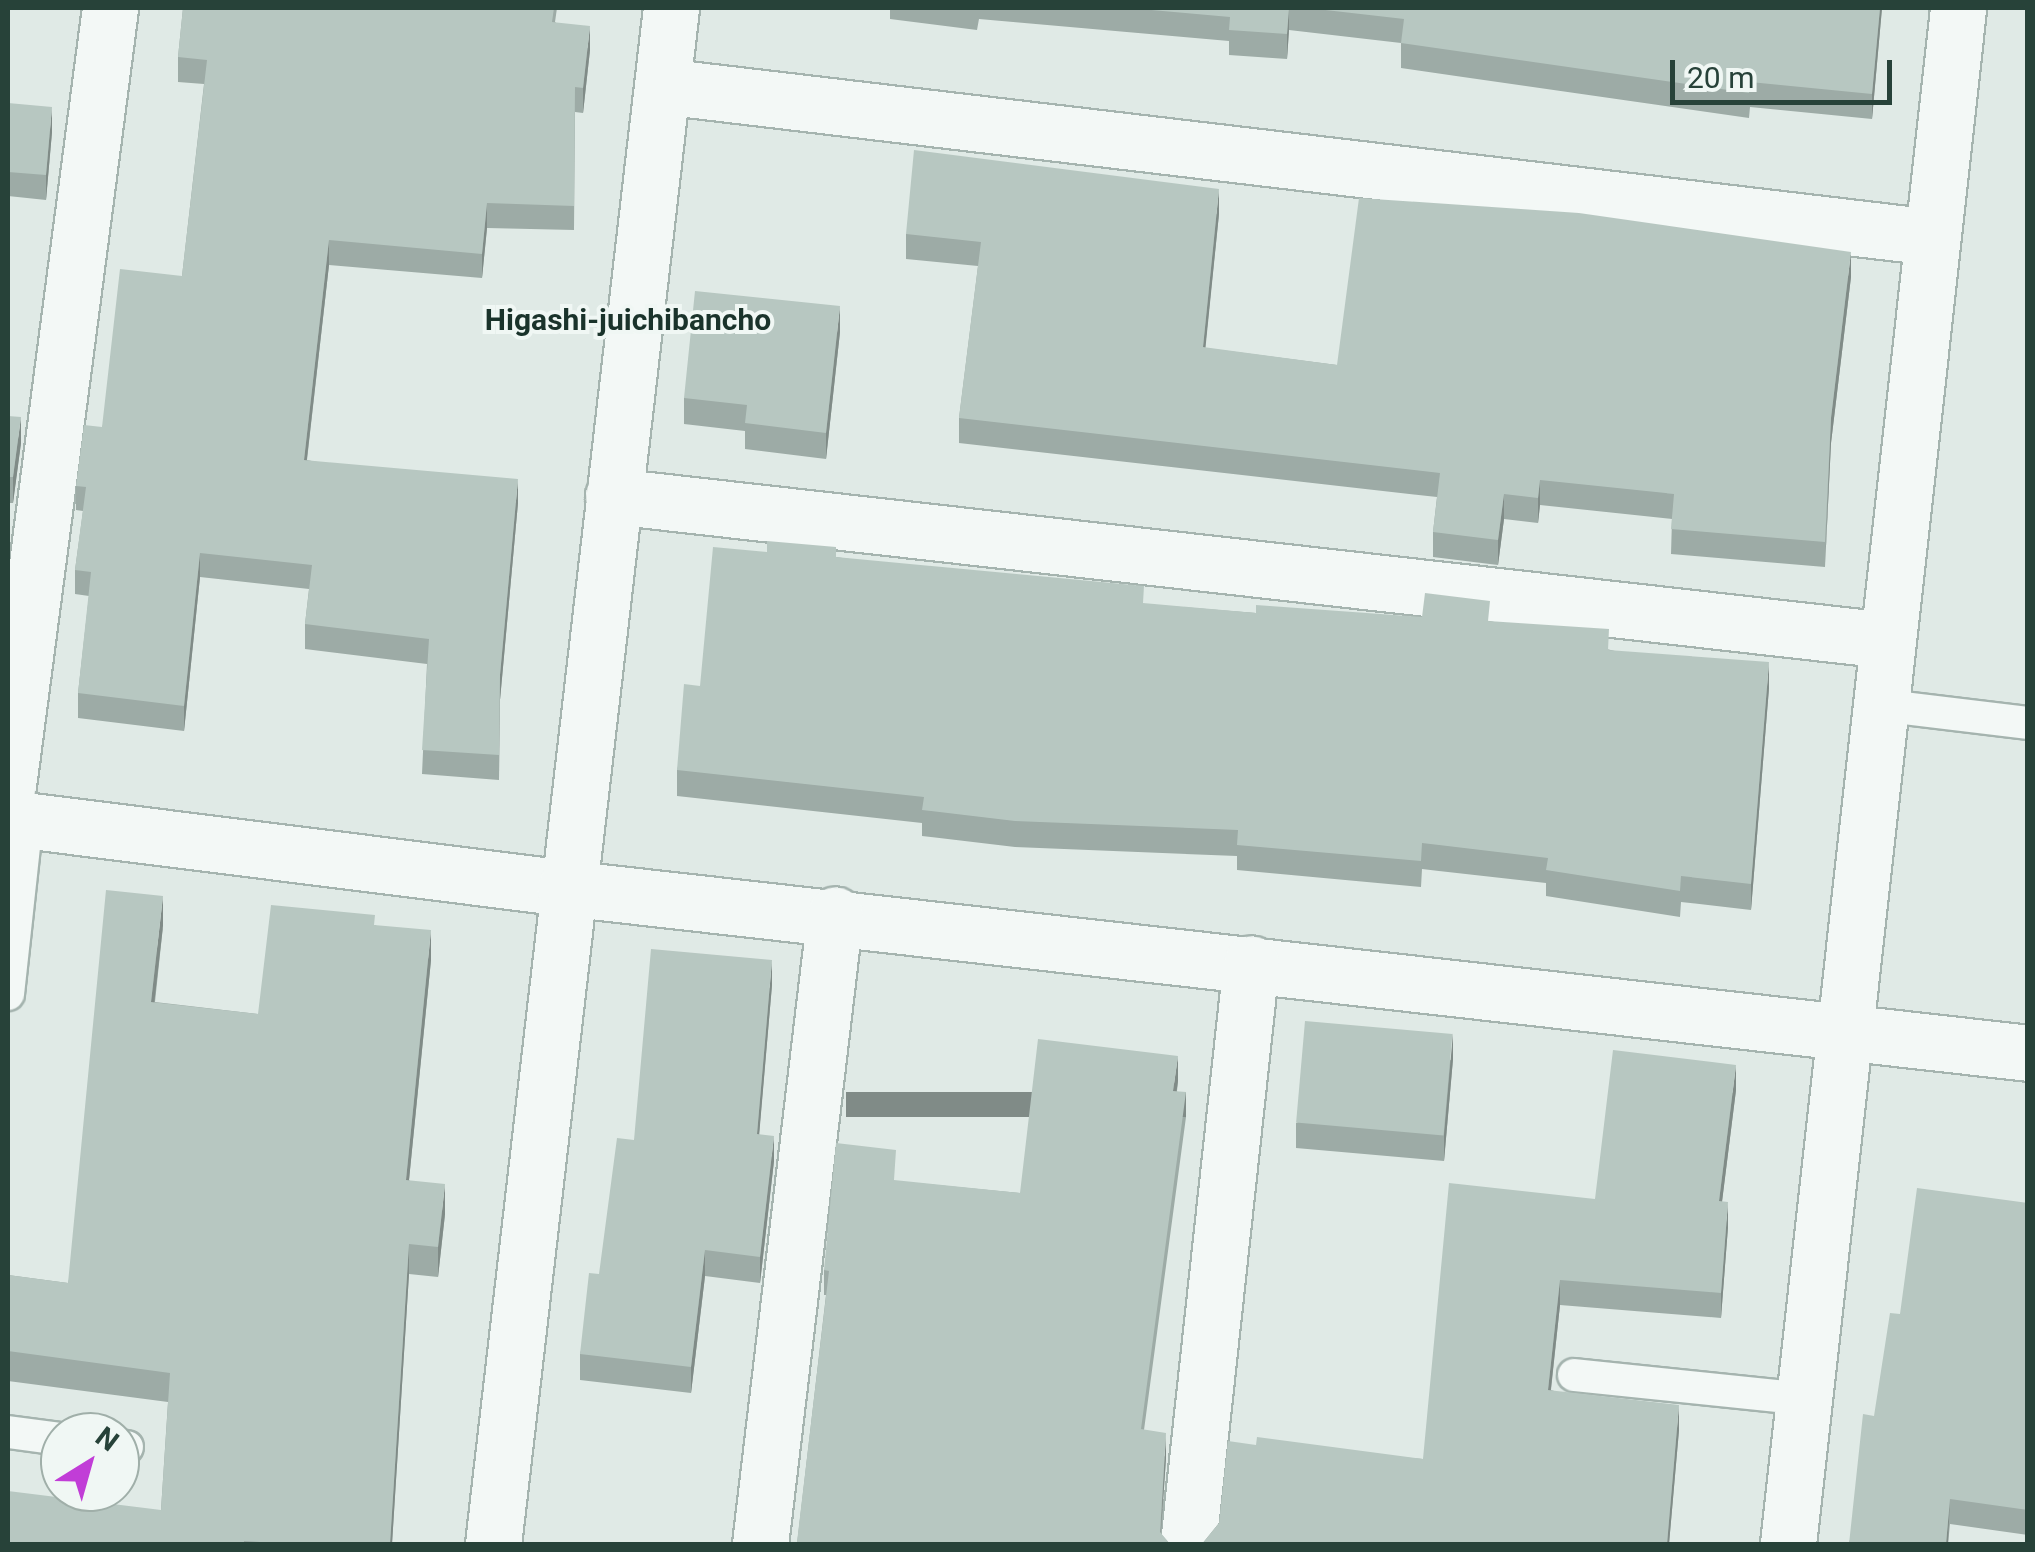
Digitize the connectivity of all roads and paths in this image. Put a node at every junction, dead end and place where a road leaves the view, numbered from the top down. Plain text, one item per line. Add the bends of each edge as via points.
1 (110, 8) edge
2 (670, 8) edge
3 (1958, 8) edge
4 (662, 86) junction
5 (1932, 237) junction
6 (613, 496) junction
7 (1886, 640) junction
8 (1879, 705) junction
9 (2028, 723) edge
10 (14, 808) edge
11 (565, 888) junction
12 (835, 914) junction
13 (1251, 963) junction
14 (8, 994) edge
15 (1848, 1031) junction
16 (2028, 1053) edge
17 (1574, 1375) dead end
18 (1806, 1400) junction
19 (8, 1432) edge
20 (40, 1436) edge
21 (493, 1544) edge
22 (760, 1544) edge
23 (1188, 1544) edge
24 (1788, 1544) edge

1 - 10 street
2 - 4 street
3 - 5 street
4 - 5 street
4 - 6 street
5 - 7 street
6 - 7 street
6 - 11 street
7 - 8 street
8 - 9 lane
8 - 15 street
10 - 11 street
10 - 14 lane
11 - 12 street
11 - 21 street
12 - 13 street
12 - 22 street
13 - 15 street
13 - 23 street
15 - 16 street
15 - 18 street
17 - 18 lane
18 - 24 street
19 - 20 lane

